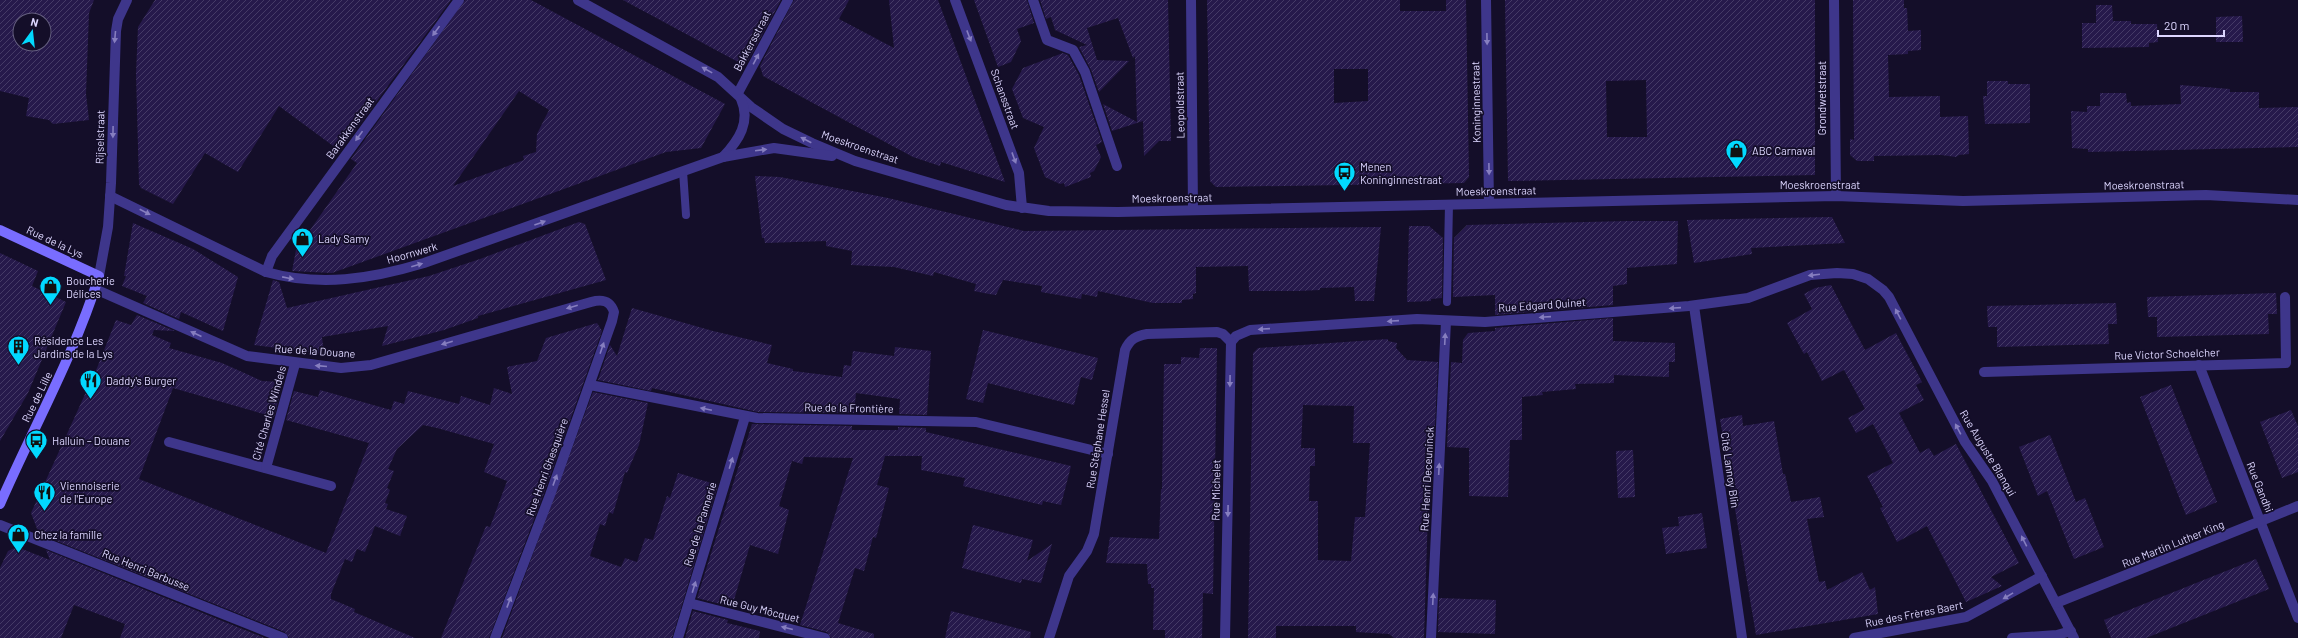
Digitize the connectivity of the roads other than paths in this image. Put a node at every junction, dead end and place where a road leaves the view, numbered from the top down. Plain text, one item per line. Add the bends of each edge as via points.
1 (127, 0) edge
2 (459, 0) edge
3 (578, 0) edge
4 (788, 0) edge
5 (955, 0) edge
6 (1033, 0) edge
7 (1191, 0) edge
8 (1486, 0) edge
9 (1834, 0) edge
10 (738, 93) junction
11 (723, 157) junction
12 (855, 161) junction
13 (1117, 166) dead end
14 (683, 171) junction
15 (110, 196) junction
16 (1836, 196) junction
17 (2298, 200) edge
18 (1489, 203) junction
19 (1449, 204) junction
20 (1022, 208) junction
21 (1193, 209) junction
22 (686, 215) dead end
23 (0, 230) edge
24 (266, 272) junction
25 (1853, 274) joint
26 (99, 276) junction
27 (95, 289) junction
28 (2285, 297) dead end
29 (1447, 302) dead end
30 (609, 303) joint
31 (1694, 306) junction
32 (1446, 321) junction
33 (1231, 342) junction
34 (295, 364) junction
35 (2199, 365) junction
36 (1984, 372) dead end
37 (590, 385) junction
38 (745, 417) junction
39 (169, 442) dead end
40 (1108, 454) junction
41 (266, 468) junction
42 (331, 486) dead end
43 (0, 504) edge
44 (2298, 506) edge
45 (2260, 521) junction
46 (0, 525) edge
47 (2042, 576) junction
48 (689, 603) junction
49 (2056, 603) junction
50 (2298, 618) edge
51 (2072, 634) edge
52 (283, 638) edge
53 (495, 638) edge
54 (678, 638) edge
55 (825, 638) edge
56 (1049, 638) edge
57 (1225, 638) edge
58 (1431, 638) edge
59 (1742, 638) edge
60 (1854, 638) edge
61 (2012, 638) edge

1 -> 15 street, Rijselstraat via 118,19 114,48
2 -> 24 street, Barakkenstraat via 272,256
10 -> 3 street, Moeskroenstraat via 718,77
10 -> 4 street, Bakkersstraat
5 -> 20 street, Schansstraat via 1019,173
6 - 13 street via 1047,40 1073,50 1086,72
7 - 21 street, Leopoldstraat
8 -> 18 street, Koninginnestraat
9 - 16 street, Grondwetstraat
10 - 11 street via 743,105 744,124 741,136
12 -> 10 street, Moeskroenstraat via 783,129 751,107
11 -> 12 street, Hoornwerk via 774,148
11 - 14 street, Hoornwerk
12 - 20 street, Moeskroenstraat
14 - 22 lane
24 -> 14 street, Hoornwerk via 293,279 327,281 398,271 510,234
15 -> 24 street, Hoornwerk
15 - 26 street, Rijselstraat via 108,227
16 - 17 street, Moeskroenstraat via 1962,201 2206,195
16 - 18 street, Moeskroenstraat
18 - 19 street, Moeskroenstraat
19 - 21 street, Moeskroenstraat
19 - 29 lane
20 - 21 street, Moeskroenstraat via 1118,212
23 - 26 main road, Rue de la Lys
25 -> 31 street, Rue Edgard Quinet via 1810,275 1748,298
47 -> 25 street, Rue Auguste Blanqui via 1992,481 1965,442 1889,297 1877,284
26 - 27 main road, Rue de Lille
34 -> 27 street, Rue de la Douane via 238,353
27 - 43 main road, Rue de Lille via 71,354
28 - 35 street, Rue Victor Schoelcher via 2286,363
30 -> 34 street, Rue de la Douane via 603,300 591,302 371,365 350,368
37 -> 30 street, Rue Henri Ghesquière via 614,316
31 -> 32 street, Rue Edgard Quinet via 1485,322
31 - 59 street, Cité Lannoy Blin
32 -> 33 street, Rue Edgard Quinet via 1417,319 1250,330 1236,336
58 -> 32 street, Rue Henri Deceuninck
33 - 40 street, Rue Stéphane Hessel via 1223,334 1207,332 1147,334 1132,339 1125,350
33 -> 57 street, Rue Michelet
34 - 41 street, Cité Charles Windels
35 - 36 street, Rue Victor Schoelcher
35 - 45 street, Rue Gandhi
38 -> 37 street, Rue de la Frontière
53 -> 37 street, Rue Henri Ghesquière
38 - 40 street, Rue de la Frontière via 976,422
48 -> 38 street, Rue de la Pannerie
39 - 41 street, Cité Charles Windels
40 - 56 street, Rue Stéphane Hessel via 1091,542 1069,576
41 - 42 street, Cité Charles Windels
44 - 45 street, Rue Martin Luther King
45 - 49 street, Rue Martin Luther King
45 - 50 street, Rue Gandhi
46 - 52 street, Rue Henri Barbusse
47 - 49 street, Rue Auguste Blanqui
47 -> 60 street, Rue des Frères Baert via 1966,617
48 - 54 street, Rue de la Pannerie
55 -> 48 street, Rue Guy Môcquet
49 - 51 street, Rue Auguste Blanqui
51 - 61 street

